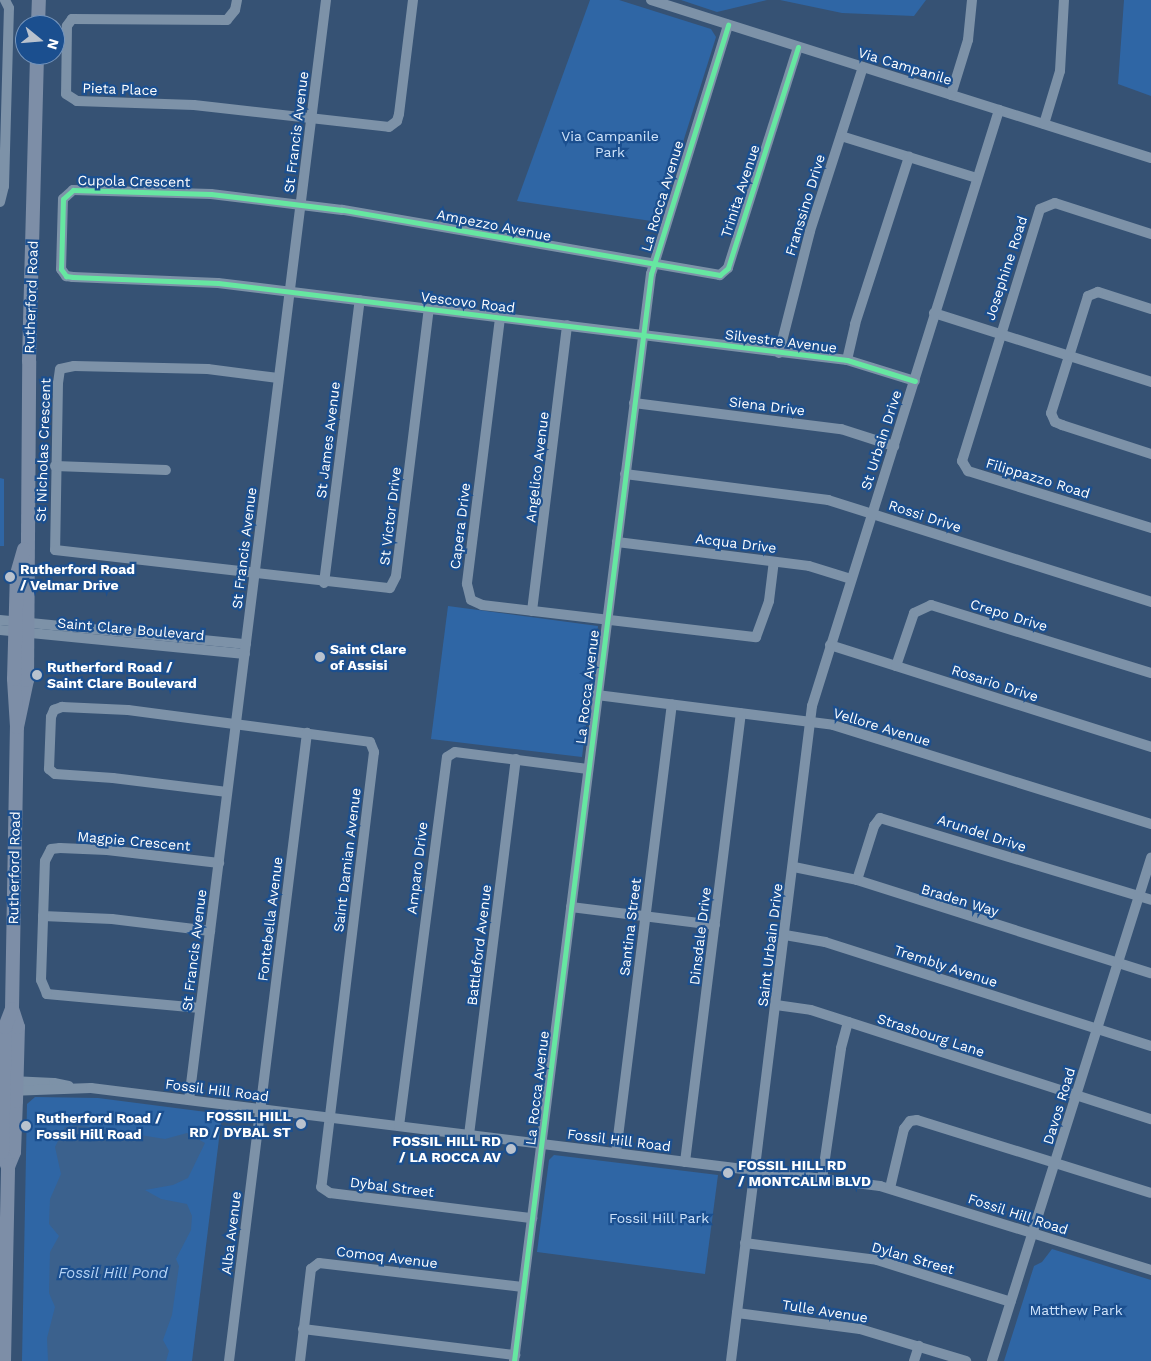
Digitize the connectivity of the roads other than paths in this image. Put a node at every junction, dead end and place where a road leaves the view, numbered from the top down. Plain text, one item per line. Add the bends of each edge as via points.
1 (5, 0) edge
2 (39, 0) edge
3 (236, 0) edge
4 (326, 0) edge
5 (412, 0) edge
6 (651, 0) edge
7 (972, 0) edge
8 (1064, 0) edge
9 (38, 15) edge
10 (728, 25) junction
11 (798, 47) junction
12 (37, 65) edge
13 (863, 67) junction
14 (951, 95) junction
15 (3, 101) edge
16 (999, 110) junction
17 (312, 119) junction
18 (1044, 124) junction
19 (841, 136) junction
20 (909, 157) junction
21 (1151, 158) edge
22 (977, 178) junction
23 (0, 202) edge
24 (301, 205) junction
25 (1151, 234) edge
26 (654, 262) junction
27 (290, 291) junction
28 (360, 300) junction
29 (429, 309) junction
30 (1151, 309) edge
31 (934, 313) junction
32 (500, 318) junction
33 (568, 326) junction
34 (1000, 334) junction
35 (643, 336) junction
36 (779, 353) junction
37 (1068, 356) junction
38 (847, 360) junction
39 (278, 378) junction
40 (915, 380) junction
41 (1151, 382) edge
42 (634, 403) junction
43 (894, 446) junction
44 (1151, 454) edge
45 (55, 466) junction
46 (166, 470) dead end
47 (625, 474) junction
48 (872, 514) junction
49 (1151, 528) edge
50 (617, 542) junction
51 (774, 562) junction
52 (255, 574) junction
53 (851, 579) junction
54 (324, 583) junction
55 (1151, 602) edge
56 (532, 611) junction
57 (0, 620) edge
58 (607, 620) junction
59 (22, 627) junction
60 (0, 630) edge
61 (830, 645) junction
62 (245, 649) junction
63 (896, 666) junction
64 (1151, 674) edge
65 (598, 695) junction
66 (672, 704) junction
67 (741, 713) junction
68 (810, 722) junction
69 (236, 725) junction
70 (307, 733) junction
71 (1151, 747) edge
72 (516, 759) junction
73 (588, 769) junction
74 (227, 792) junction
75 (1151, 824) edge
76 (1151, 858) edge
77 (218, 864) junction
78 (794, 867) junction
79 (857, 880) junction
80 (1139, 896) junction
81 (1151, 900) edge
82 (571, 907) junction
83 (43, 916) junction
84 (645, 916) junction
85 (715, 925) junction
86 (210, 931) junction
87 (785, 935) junction
88 (1118, 963) junction
89 (1151, 973) edge
90 (776, 1005) junction
91 (200, 1008) junction
92 (848, 1022) junction
93 (1097, 1029) junction
94 (1151, 1046) edge
95 (10, 1086) junction
96 (1076, 1096) junction
97 (189, 1100) junction
98 (260, 1109) junction
99 (328, 1117) junction
100 (1151, 1119) edge
101 (400, 1126) junction
102 (469, 1135) junction
103 (542, 1144) junction
104 (616, 1153) junction
105 (685, 1162) junction
106 (1055, 1163) junction
107 (754, 1171) junction
108 (822, 1179) junction
109 (890, 1188) junction
110 (1151, 1193) edge
111 (532, 1218) junction
112 (1032, 1233) junction
113 (746, 1243) junction
114 (1151, 1270) edge
115 (523, 1287) junction
116 (1011, 1302) junction
117 (737, 1313) junction
118 (303, 1329) junction
119 (919, 1346) junction
120 (514, 1358) edge
121 (4, 1361) edge
122 (229, 1361) edge
123 (300, 1361) edge
124 (731, 1361) edge
125 (914, 1361) edge
126 (966, 1361) edge
127 (992, 1361) edge

1 - 15 street via 9,8
2 - 9 main road
3 - 17 street, Pieta Place via 235,10 227,20 72,18 67,26 66,94 77,101 194,105
4 - 17 street, St Francis Avenue
5 - 17 street via 397,121 389,127
6 - 10 street, Via Campanile
7 - 14 street via 968,40
8 - 18 street via 1060,71
10 - 11 street, Via Campanile
10 - 26 street, La Rocca Avenue
11 - 13 street, Via Campanile
11 - 26 street, Trinita Avenue via 728,268 720,275
12 - 59 main road, Rutherford Road via 27,538
13 - 14 street, Via Campanile
13 - 19 street, Franssino Drive
14 - 16 street, Via Campanile
15 - 23 street via 4,186
16 - 18 street, Via Campanile
16 - 22 street, St Urbain Drive
17 - 24 street, St Francis Avenue
18 - 21 street, Via Campanile
19 - 20 street
19 - 36 street, Franssino Drive via 810,231
20 - 22 street
20 - 38 street via 855,324
22 - 31 street, St Urbain Drive
24 - 26 street, Ampezzo Avenue via 391,217 537,245
24 - 27 street, St Francis Avenue
24 - 27 street, Cupola Crescent via 211,194 73,190 63,199 61,269 66,276 200,281
25 - 34 street, Josephine Road via 1055,203 1045,205 1037,217
26 - 35 street, La Rocca Avenue
27 - 28 street, Vescovo Road
27 - 39 street, St Francis Avenue
28 - 29 street, Vescovo Road
28 - 54 street, St James Avenue
29 - 32 street, Vescovo Road
29 - 54 street, St Victor Drive via 394,585 384,590
30 - 37 street via 1093,293 1085,301
31 - 34 street
31 - 40 street, St Urbain Drive
32 - 33 street, Vescovo Road
32 - 56 street, Capera Drive via 467,592 474,603
33 - 35 street, Vescovo Road
33 - 56 street, Angelico Avenue
34 - 37 street
34 - 49 street, Filippazzo Road via 962,454 964,466 968,471
35 - 36 street, Silvestre Avenue
35 - 42 street, La Rocca Avenue
36 - 38 street, Silvestre Avenue
37 - 41 street
37 - 44 street via 1052,406 1055,422
38 - 40 street, Silvestre Avenue
39 - 45 street, St Nicholas Crescent via 208,369 66,366 58,376
39 - 52 street, St Francis Avenue
40 - 43 street, St Urbain Drive
42 - 43 street, Siena Drive via 841,429
42 - 47 street, La Rocca Avenue
43 - 48 street, St Urbain Drive
45 - 46 street
45 - 52 street, St Nicholas Crescent via 54,544 60,553
47 - 48 street, Rossi Drive via 809,497
47 - 50 street, La Rocca Avenue
48 - 53 street, St Urbain Drive
48 - 55 street, Rossi Drive
50 - 51 street, Acqua Drive
50 - 58 street, La Rocca Avenue
51 - 53 street, Acqua Drive via 809,566
51 - 58 street, Capera Drive via 769,601 756,637
52 - 54 street, St Victor Drive
52 - 62 street, St Francis Avenue
53 - 61 street, St Urbain Drive
56 - 58 street, Capera Drive
57 - 59 street
58 - 65 street, La Rocca Avenue
59 - 60 street
59 - 62 street, Saint Clare Boulevard
59 - 95 main road, Rutherford Road via 12,1009 18,1028
61 - 63 street, Rosario Drive
61 - 68 street, St Urbain Drive
62 - 69 street, St Francis Avenue
63 - 64 street, Crepo Drive via 914,613 931,605
63 - 71 street, Rosario Drive
65 - 66 street, Vellore Avenue
65 - 73 street, La Rocca Avenue
66 - 67 street, Vellore Avenue
66 - 84 street, Santina Street
67 - 68 street, Vellore Avenue
67 - 85 street, Dinsdale Drive
68 - 75 street, Vellore Avenue via 833,725
68 - 78 street, Saint Urbain Drive
69 - 70 street, Saint Damian Avenue
69 - 74 street, St Francis Avenue
69 - 74 street, Saint Damian Avenue via 100,708 62,707 54,710 51,717 49,769 55,774
70 - 98 street, Fontebella Avenue
70 - 99 street, Saint Damian Avenue via 370,742 374,752
72 - 73 street, Amparo Drive
72 - 101 street, Amparo Drive via 455,752 448,757 444,767
72 - 102 street, Battleford Avenue
73 - 82 street, La Rocca Avenue
74 - 77 street, St Francis Avenue
76 - 80 street, Davos Road
77 - 83 street, Magpie Crescent via 107,850 51,849 45,861
77 - 86 street, St Francis Avenue
78 - 79 street, Braden Way
78 - 87 street, Saint Urbain Drive
79 - 80 street, Arundel Drive via 874,826 880,818
79 - 88 street, Braden Way
80 - 81 street
80 - 88 street, Davos Road
82 - 84 street
82 - 103 street, La Rocca Avenue
83 - 86 street via 112,919
83 - 91 street, Magpie Crescent via 42,980 47,994
84 - 85 street
84 - 104 street, Santina Street
85 - 105 street, Dinsdale Drive
86 - 91 street, St Francis Avenue
87 - 90 street, Saint Urbain Drive
87 - 93 street, Trembly Avenue via 825,942
88 - 89 street, Braden Way
88 - 93 street, Davos Road
90 - 92 street, Strasbourg Lane via 805,1009
90 - 107 street, Saint Urbain Drive
91 - 97 street, St Francis Avenue
92 - 96 street, Strasbourg Lane
92 - 108 street via 841,1048
93 - 94 street, Trembly Avenue
93 - 96 street, Davos Road
95 - 97 street, Fossil Hill Road via 72,1087
95 - 121 main road, Rutherford Road via 2,1152 8,1167
96 - 100 street, Strasbourg Lane
96 - 106 street, Davos Road
97 - 98 street, Fossil Hill Road
98 - 99 street, Fossil Hill Road
98 - 122 street, Alba Avenue
99 - 101 street, Fossil Hill Road
99 - 111 street, Dybal Street via 321,1175 323,1191
101 - 102 street, Fossil Hill Road
102 - 103 street, Fossil Hill Road
103 - 104 street, Fossil Hill Road
103 - 111 street, La Rocca Avenue
104 - 105 street, Fossil Hill Road
105 - 107 street, Fossil Hill Road
106 - 109 street via 918,1120 910,1121 904,1129
106 - 110 street
106 - 112 street, Davos Road
107 - 108 street, Fossil Hill Road
107 - 113 street, Saint Urbain Drive
108 - 109 street, Fossil Hill Road
109 - 112 street, Fossil Hill Road
111 - 115 street, La Rocca Avenue
112 - 114 street, Fossil Hill Road
112 - 116 street, Davos Road
113 - 116 street, Dylan Street via 877,1260
113 - 117 street, Saint Urbain Drive
115 - 118 street, Comoq Avenue via 318,1263 311,1269
115 - 120 street, La Rocca Avenue
116 - 127 street, Davos Road
117 - 119 street, Tulle Avenue via 860,1328
117 - 124 street, Saint Urbain Drive
118 - 120 street
118 - 123 street, Comoq Avenue
119 - 125 street
119 - 126 street, Tulle Avenue

